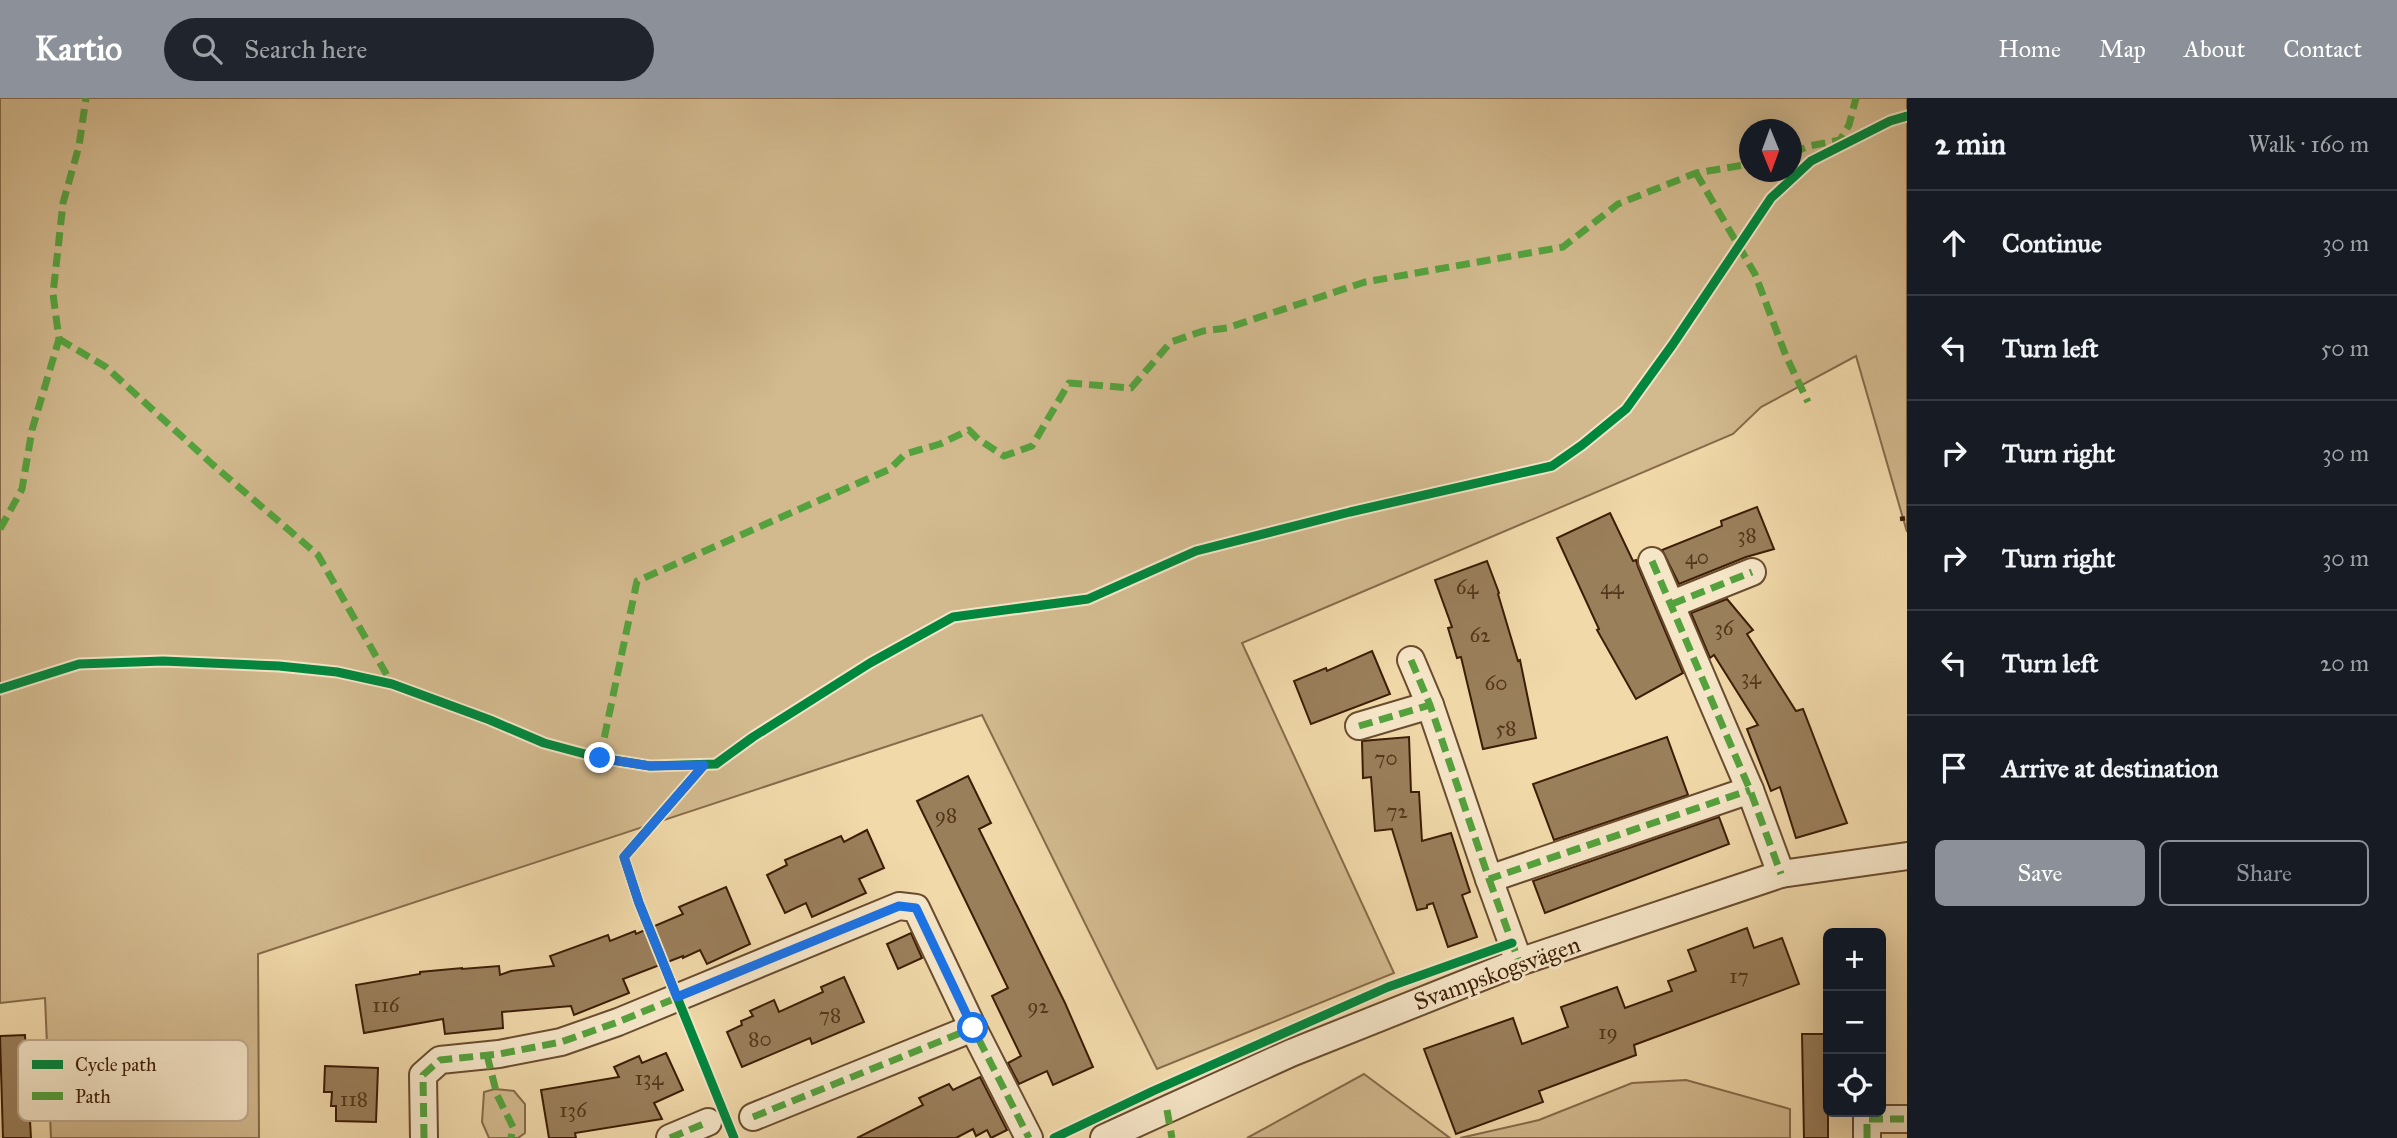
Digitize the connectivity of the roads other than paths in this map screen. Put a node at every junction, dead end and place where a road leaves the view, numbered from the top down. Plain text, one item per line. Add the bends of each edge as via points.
1 (1652, 561) dead end
2 (1752, 572) dead end
3 (1672, 604) junction
4 (1411, 660) dead end
5 (1430, 705) junction
6 (1359, 726) dead end
7 (1750, 790) junction
8 (1907, 856) edge
9 (1781, 874) junction
10 (1489, 879) junction
11 (1519, 962) junction
12 (973, 1028) junction
13 (753, 1117) dead end
14 (1907, 1119) edge
15 (708, 1122) dead end
16 (424, 1138) edge
17 (670, 1138) edge
18 (1029, 1138) edge
19 (1104, 1138) edge
20 (1867, 1138) edge

1 - 3 street
2 - 3 street
3 - 7 street
4 - 5 street
5 - 6 street
5 - 10 street
7 - 9 street
7 - 10 street
8 - 9 street, Svampskogsvägen
9 - 11 street, Svampskogsvägen
10 - 11 street
11 - 19 street, Svampskogsvägen via 1291,1053
12 - 13 street
12 - 16 street via 916,908 899,906 561,1042 440,1060 423,1075
12 - 18 street
14 - 20 street via 1867,1119
15 - 17 street

